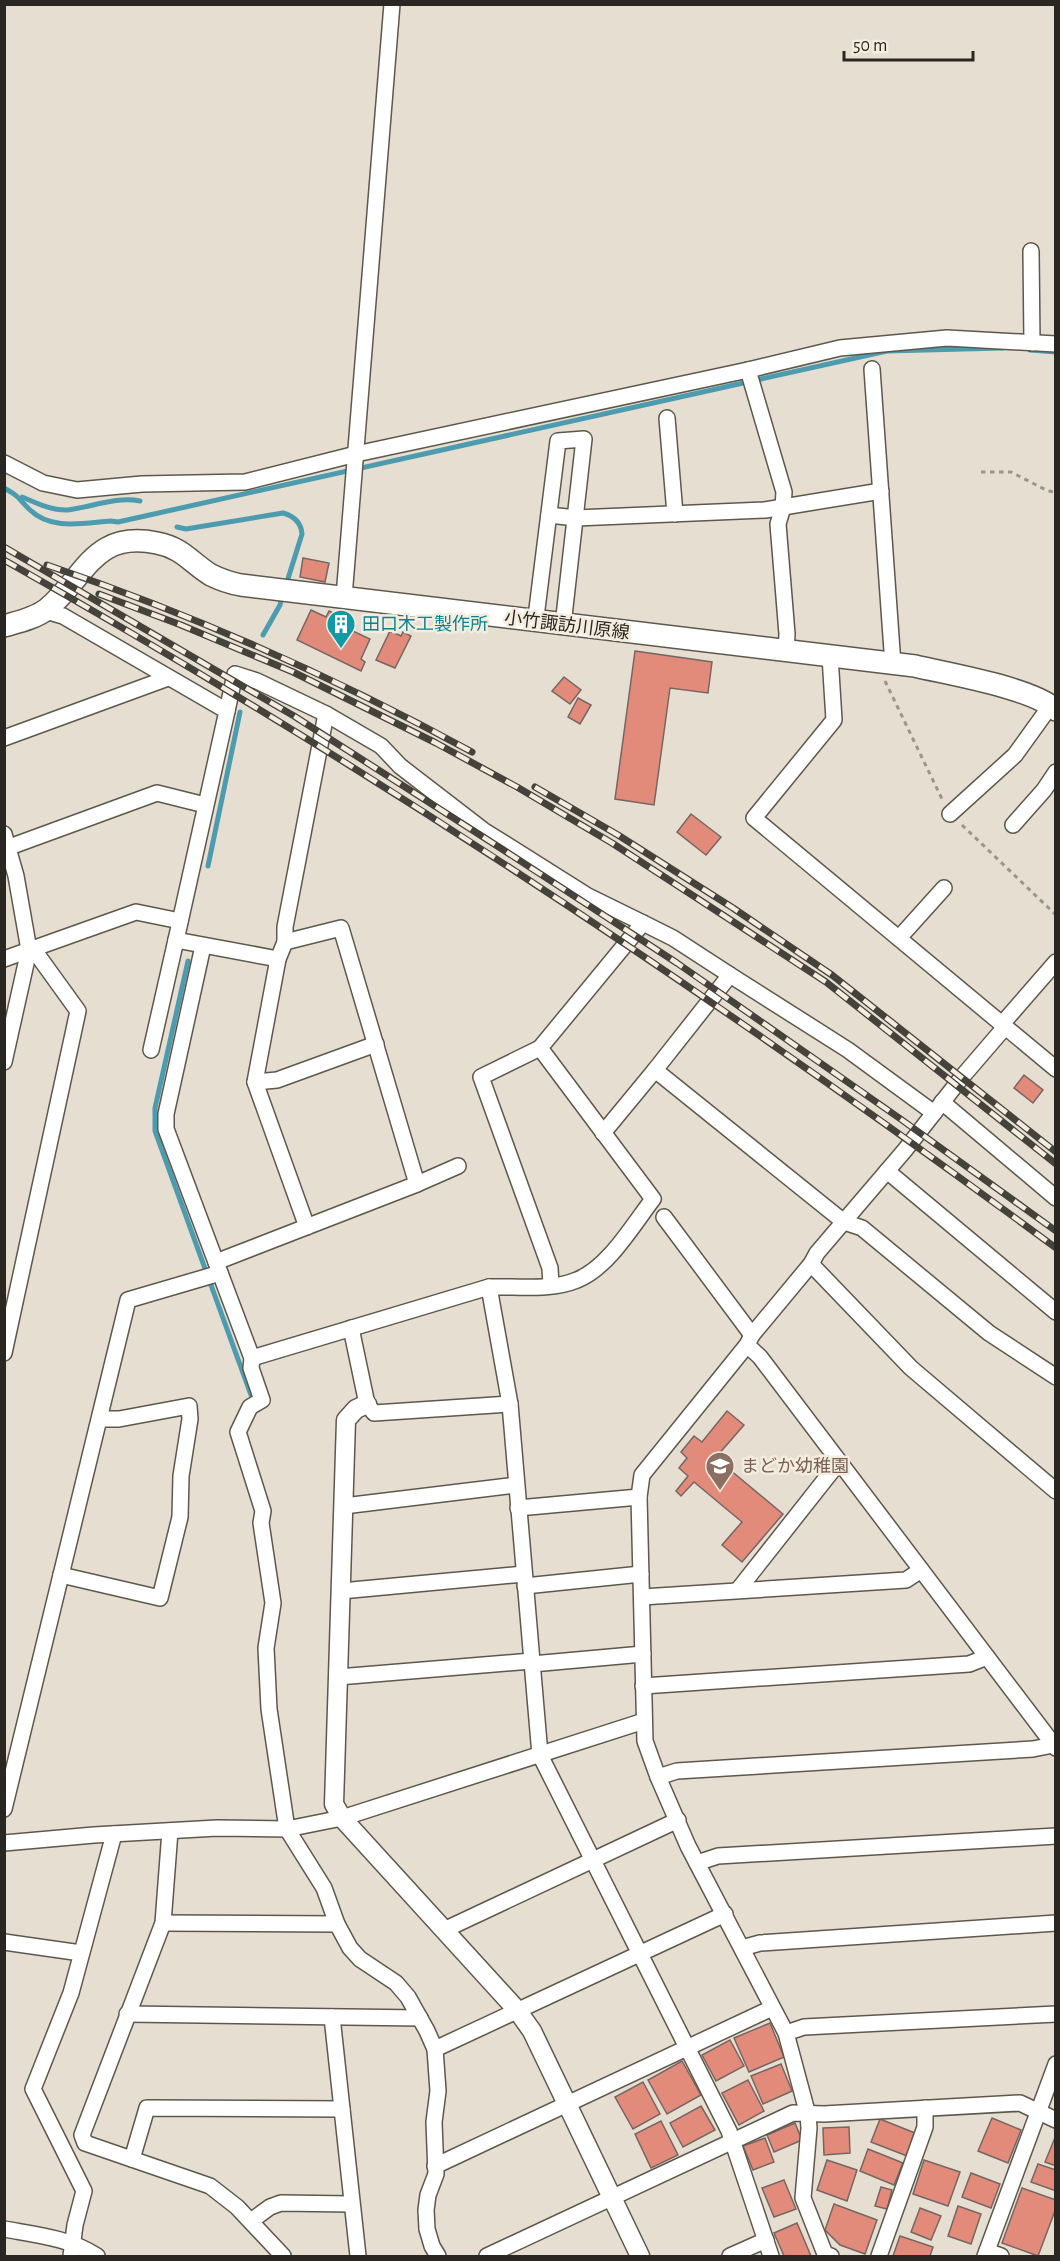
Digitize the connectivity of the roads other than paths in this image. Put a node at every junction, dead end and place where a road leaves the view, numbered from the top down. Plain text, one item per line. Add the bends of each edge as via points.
1 (392, 4) edge
2 (1031, 251) dead end
3 (1032, 343) junction
4 (1056, 344) edge
5 (872, 369) dead end
6 (748, 371) junction
7 (667, 418) dead end
8 (356, 456) junction
9 (4, 463) edge
10 (881, 491) junction
11 (783, 507) junction
12 (675, 514) junction
13 (549, 515) junction
14 (576, 518) junction
15 (344, 597) junction
16 (46, 611) junction
17 (533, 621) junction
18 (563, 625) junction
19 (4, 626) edge
20 (786, 652) junction
21 (830, 656) junction
22 (894, 665) junction
23 (168, 678) junction
24 (1053, 708) edge
25 (227, 711) junction
26 (326, 714) junction
27 (4, 738) edge
28 (1056, 772) edge
29 (205, 805) junction
30 (950, 814) dead end
31 (1013, 825) dead end
32 (6, 844) edge
33 (944, 888) dead end
34 (180, 921) junction
35 (643, 923) junction
36 (899, 938) junction
37 (176, 940) junction
38 (285, 942) junction
39 (203, 946) junction
40 (29, 950) junction
41 (4, 959) edge
42 (278, 959) junction
43 (1056, 962) edge
44 (730, 975) junction
45 (1004, 1025) junction
46 (376, 1044) junction
47 (540, 1048) junction
48 (151, 1050) dead end
49 (4, 1062) edge
50 (1056, 1069) edge
51 (655, 1070) junction
52 (255, 1082) junction
53 (938, 1108) junction
54 (603, 1133) junction
55 (458, 1166) dead end
56 (887, 1171) junction
57 (417, 1184) junction
58 (1056, 1198) edge
59 (664, 1217) dead end
60 (844, 1222) junction
61 (307, 1227) junction
62 (811, 1264) junction
63 (213, 1272) junction
64 (550, 1286) junction
65 (489, 1287) junction
66 (1056, 1312) edge
67 (351, 1328) junction
68 (749, 1340) junction
69 (4, 1353) edge
70 (252, 1358) junction
71 (1056, 1377) edge
72 (368, 1404) junction
73 (510, 1404) junction
74 (100, 1419) junction
75 (839, 1462) junction
76 (516, 1485) junction
77 (1056, 1491) edge
78 (639, 1497) junction
79 (344, 1506) junction
80 (518, 1508) junction
81 (921, 1570) junction
82 (641, 1574) junction
83 (61, 1575) junction
84 (525, 1580) junction
85 (738, 1590) junction
86 (341, 1591) junction
87 (642, 1597) junction
88 (643, 1654) junction
89 (987, 1657) junction
90 (532, 1663) junction
91 (338, 1677) junction
92 (643, 1686) junction
93 (644, 1721) junction
94 (1054, 1747) edge
95 (540, 1755) junction
96 (658, 1777) junction
97 (4, 1809) edge
98 (342, 1818) junction
99 (678, 1820) junction
100 (287, 1829) junction
101 (170, 1831) junction
102 (114, 1834) junction
103 (1056, 1836) edge
104 (4, 1842) edge
105 (593, 1861) junction
106 (698, 1863) junction
107 (725, 1914) junction
108 (163, 1923) junction
109 (1056, 1923) edge
110 (337, 1924) junction
111 (444, 1930) junction
112 (4, 1941) edge
113 (742, 1948) junction
114 (81, 1953) junction
115 (641, 1954) junction
116 (772, 2008) junction
117 (517, 2010) junction
118 (127, 2014) junction
119 (1056, 2014) edge
120 (332, 2017) junction
121 (420, 2018) junction
122 (786, 2033) junction
123 (688, 2048) junction
124 (435, 2049) junction
125 (1056, 2064) edge
126 (569, 2106) junction
127 (925, 2108) junction
128 (342, 2109) junction
129 (1037, 2113) junction
130 (808, 2115) junction
131 (1056, 2120) edge
132 (733, 2141) junction
133 (132, 2159) junction
134 (435, 2166) junction
135 (612, 2198) junction
136 (351, 2204) junction
137 (251, 2221) junction
138 (4, 2229) edge
139 (766, 2240) junction
140 (71, 2250) edge
141 (991, 2255) edge
142 (97, 2256) edge
143 (283, 2256) edge
144 (358, 2256) edge
145 (438, 2256) edge
146 (487, 2256) edge
147 (640, 2256) edge
148 (730, 2256) edge
149 (771, 2256) edge
150 (831, 2256) edge
151 (879, 2256) edge

1 - 8 street
2 - 3 street
3 - 4 street
3 - 6 street via 947,338 892,342 840,348
5 - 10 street
6 - 8 street
6 - 11 street via 784,492
7 - 12 street
8 - 9 street via 245,482 77,490 43,483
8 - 15 street
10 - 11 street
10 - 22 street
11 - 12 street
11 - 20 street via 778,524
12 - 14 street
13 - 14 street
13 - 14 street via 558,441 584,439
13 - 17 street
14 - 18 street
15 - 16 main road, 小竹諏訪川原線 via 223,581 185,553 159,543 132,541 104,549 95,556
15 - 17 main road, 小竹諏訪川原線
16 - 19 main road, 小竹諏訪川原線
16 - 23 street via 63,616
17 - 18 main road, 小竹諏訪川原線
18 - 20 main road, 小竹諏訪川原線
20 - 21 main road, 小竹諏訪川原線
21 - 22 main road, 小竹諏訪川原線
21 - 36 street via 834,720 754,818
22 - 24 main road, 小竹諏訪川原線 via 915,666 1014,690
23 - 25 street
23 - 27 street
24 - 30 street via 1016,755
25 - 26 street via 235,674
25 - 29 street
26 - 35 street via 381,746 400,766 483,830 588,896
26 - 38 street
28 - 31 street
29 - 32 street via 157,793
29 - 34 street
32 - 40 street
33 - 36 street
34 - 37 street
34 - 40 street via 136,912
35 - 44 street via 674,938
35 - 47 street
36 - 45 street
37 - 39 street
37 - 48 street
38 - 42 street
38 - 46 street via 341,928
39 - 42 street
39 - 63 street via 166,1129
40 - 41 street
40 - 49 street
40 - 69 street via 39,957 78,1011
42 - 52 street
43 - 45 street
44 - 51 street
44 - 53 street
45 - 50 street
45 - 53 street
46 - 52 street via 277,1080
46 - 57 street
47 - 54 street
47 - 64 street via 481,1077 550,1268
51 - 54 street
51 - 60 street
52 - 61 street
53 - 56 street
53 - 58 street
54 - 64 street via 653,1200 592,1272 576,1281
55 - 57 street
56 - 60 street
56 - 66 street
57 - 61 street
59 - 68 street
60 - 62 street
60 - 71 street via 862,1228 989,1333
61 - 63 street
62 - 68 street
62 - 77 street via 911,1368
63 - 70 street
63 - 74 street via 128,1300
64 - 65 street
65 - 67 street
65 - 73 street
67 - 70 street
67 - 72 street
68 - 75 street
68 - 78 street via 642,1475
70 - 100 street via 250,1368 262,1400 250,1407 238,1432 263,1512 261,1523 273,1603 266,1648 269,1709
72 - 73 street via 374,1413
72 - 79 street via 356,1409 346,1420
73 - 76 street
74 - 83 street
74 - 83 street via 189,1406 180,1517 160,1598
75 - 81 street
75 - 85 street
76 - 79 street
76 - 80 street
78 - 80 street
78 - 82 street
79 - 86 street
80 - 84 street
81 - 85 street via 906,1580
81 - 89 street
82 - 84 street
82 - 87 street
83 - 97 street
84 - 86 street
84 - 90 street
85 - 87 street
86 - 91 street
87 - 88 street
88 - 90 street
88 - 92 street
89 - 92 street via 969,1664
89 - 94 street
90 - 91 street
90 - 95 street
91 - 98 street via 334,1804
92 - 93 street
93 - 95 street
93 - 96 street via 645,1741
94 - 96 street via 677,1771
95 - 98 street
95 - 105 street
96 - 99 street
98 - 100 street
98 - 111 street
99 - 105 street
99 - 106 street
100 - 101 street
100 - 110 street via 324,1888
101 - 102 street
101 - 108 street
102 - 104 street
102 - 114 street
103 - 106 street via 718,1856
105 - 111 street
105 - 115 street
106 - 107 street
107 - 113 street
107 - 115 street
108 - 110 street
108 - 118 street
109 - 113 street via 760,1942
110 - 121 street via 350,1948 396,1983
111 - 117 street
112 - 114 street
113 - 116 street
114 - 140 street via 71,1993 33,2089 84,2191
115 - 117 street
115 - 123 street
116 - 122 street
116 - 123 street
117 - 124 street
117 - 126 street
118 - 120 street
118 - 133 street via 82,2135 86,2143
119 - 122 street via 804,2026
120 - 121 street
120 - 128 street
121 - 124 street
122 - 130 street
123 - 126 street
123 - 132 street
124 - 134 street
125 - 129 street
126 - 134 street
126 - 135 street
127 - 129 street via 1020,2103
127 - 130 street
127 - 151 street via 925,2127
128 - 133 street via 147,2108
128 - 136 street
129 - 131 street
129 - 141 street
130 - 132 street via 793,2113
130 - 150 street via 803,2198 825,2253
132 - 135 street
132 - 139 street
133 - 137 street via 210,2186
134 - 145 street via 426,2210 427,2229
135 - 146 street
135 - 147 street
136 - 137 street via 281,2203
136 - 144 street
137 - 143 street
138 - 140 street via 58,2238
139 - 148 street
139 - 149 street
140 - 142 street

